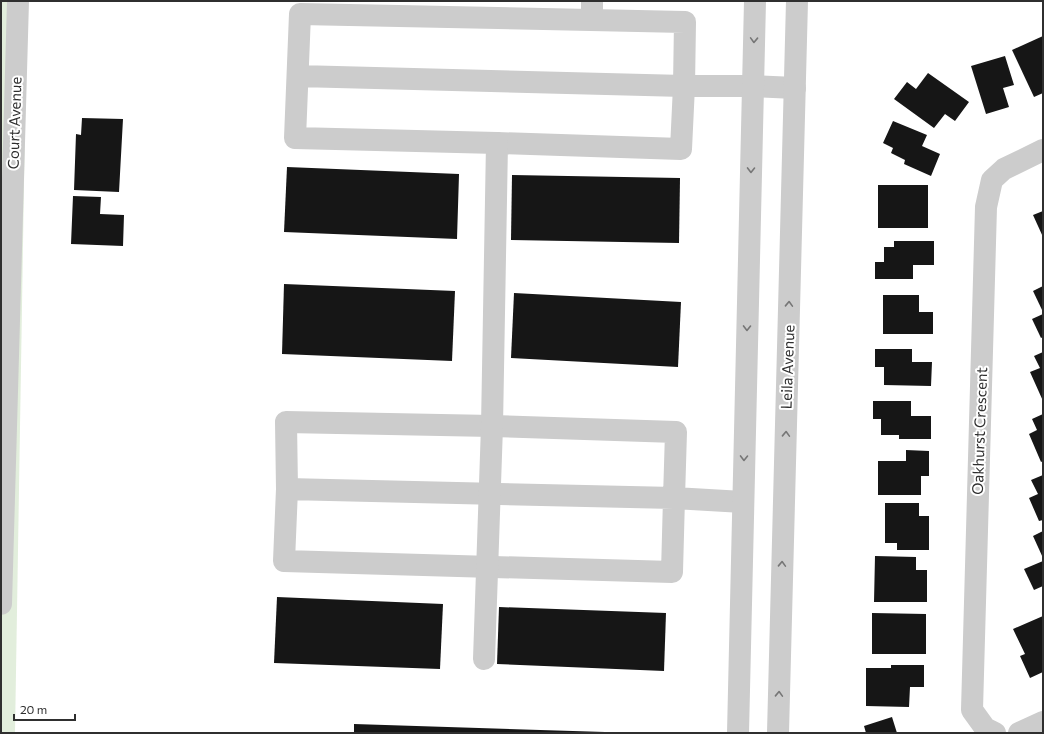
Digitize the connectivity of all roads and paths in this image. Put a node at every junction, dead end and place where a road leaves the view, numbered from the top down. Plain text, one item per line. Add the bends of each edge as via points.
1 (18, 1) edge
2 (755, 1) edge
3 (797, 1) edge
4 (592, 10) edge
5 (298, 76) junction
6 (684, 86) junction
7 (753, 86) junction
8 (795, 88) junction
9 (497, 143) junction
10 (1043, 150) edge
11 (4, 417) edge
12 (492, 426) junction
13 (286, 489) junction
14 (490, 494) junction
15 (674, 498) junction
16 (743, 502) junction
17 (487, 566) junction
18 (1, 604) edge
19 (484, 659) dead end
20 (1043, 722) edge
21 (738, 733) edge
22 (778, 733) edge
23 (994, 733) edge
24 (1019, 733) edge

1 - 11 street, Court Avenue
2 -> 7 street
3 - 8 street, Leila Avenue
4 - 5 street via 300,14
4 - 6 street via 685,22
5 - 6 street
5 - 9 street via 295,138
6 - 7 street
6 - 9 street via 681,149
7 - 8 street
7 -> 16 street
22 -> 8 street, Leila Avenue
9 - 12 street
10 - 23 street, Oakhurst Crescent via 1004,169 992,180 986,207 972,710 985,728
11 - 18 street, Court Avenue
12 - 13 street via 286,422
12 - 14 street
12 - 15 street via 676,432
13 - 14 street
13 - 17 street via 284,561
14 - 15 street
14 - 17 street
15 - 16 street
15 - 17 street via 672,572
16 - 21 street
17 - 19 street
20 - 24 street

